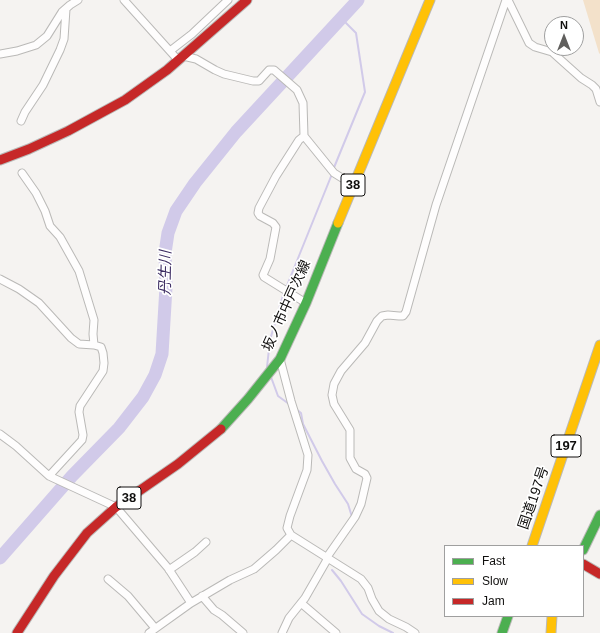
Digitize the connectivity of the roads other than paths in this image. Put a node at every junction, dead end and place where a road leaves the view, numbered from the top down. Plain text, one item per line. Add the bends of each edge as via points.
1 (78, 0) edge
2 (124, 0) edge
3 (228, 0) edge
4 (247, 0) edge
5 (430, 0) edge
6 (507, 0) edge
7 (66, 9) junction
8 (170, 51) junction
9 (0, 54) edge
10 (181, 58) junction
11 (600, 102) edge
12 (21, 121) dead end
13 (304, 136) junction
14 (0, 160) edge
15 (22, 173) dead end
16 (355, 180) junction
17 (0, 279) edge
18 (306, 303) junction
19 (94, 345) junction
20 (600, 345) edge
21 (280, 359) junction
22 (0, 434) edge
23 (50, 476) junction
24 (116, 507) junction
25 (600, 515) edge
26 (291, 535) junction
27 (206, 542) dead end
28 (532, 545) edge
29 (584, 548) edge
30 (327, 558) junction
31 (584, 565) edge
32 (169, 570) junction
33 (600, 574) edge
34 (108, 579) dead end
35 (202, 596) junction
36 (301, 602) junction
37 (191, 603) junction
38 (508, 617) edge
39 (552, 617) edge
40 (152, 631) edge
41 (17, 633) edge
42 (243, 633) edge
43 (282, 633) edge
44 (336, 633) edge
45 (415, 633) edge
46 (502, 633) edge
47 (551, 633) edge

1 - 7 street
2 - 8 street
3 - 8 street
4 - 10 main road
5 - 16 main road, 坂ノ市中戸次線 / 38
6 - 11 street via 529,43 552,52 568,65 596,89
6 - 30 street via 436,205 406,312 403,316 382,316 334,384 334,404 350,430 350,458 356,469 367,478 355,517
7 - 9 street via 47,36 36,45
7 - 12 street via 62,44 43,85
8 - 10 street
10 - 13 street via 196,59 224,74 259,81 269,70 274,70 297,90 303,103
10 - 14 main road via 125,100 68,131
13 - 16 street via 334,173 342,178
13 - 18 street via 276,176 258,208 258,213 276,227 264,277
15 - 19 street via 36,193 50,226 60,237 79,271 94,320
16 - 18 main road, 坂ノ市中戸次線 / 38
17 - 19 street via 39,303 79,344
18 - 21 main road, 坂ノ市中戸次線 / 38
19 - 23 street via 101,347 103,372 80,406 82,440
20 - 28 main road, 国道197号 / 197
21 - 24 main road, 坂ノ市中戸次線 / 38 via 222,428 178,464
21 - 26 street via 308,455 308,470 287,528
22 - 23 street
23 - 24 street
24 - 32 street
24 - 41 main road, 坂ノ市中戸次線 / 38 via 87,533 54,576
25 - 29 main road
26 - 30 street
26 - 35 street via 254,569
27 - 32 street
30 - 36 street
30 - 45 street via 361,579 379,611
31 - 33 main road
32 - 37 street
34 - 40 street via 128,596
35 - 37 street
35 - 42 street via 214,610
36 - 43 street
36 - 44 street
37 - 40 street
38 - 46 main road
39 - 47 main road

